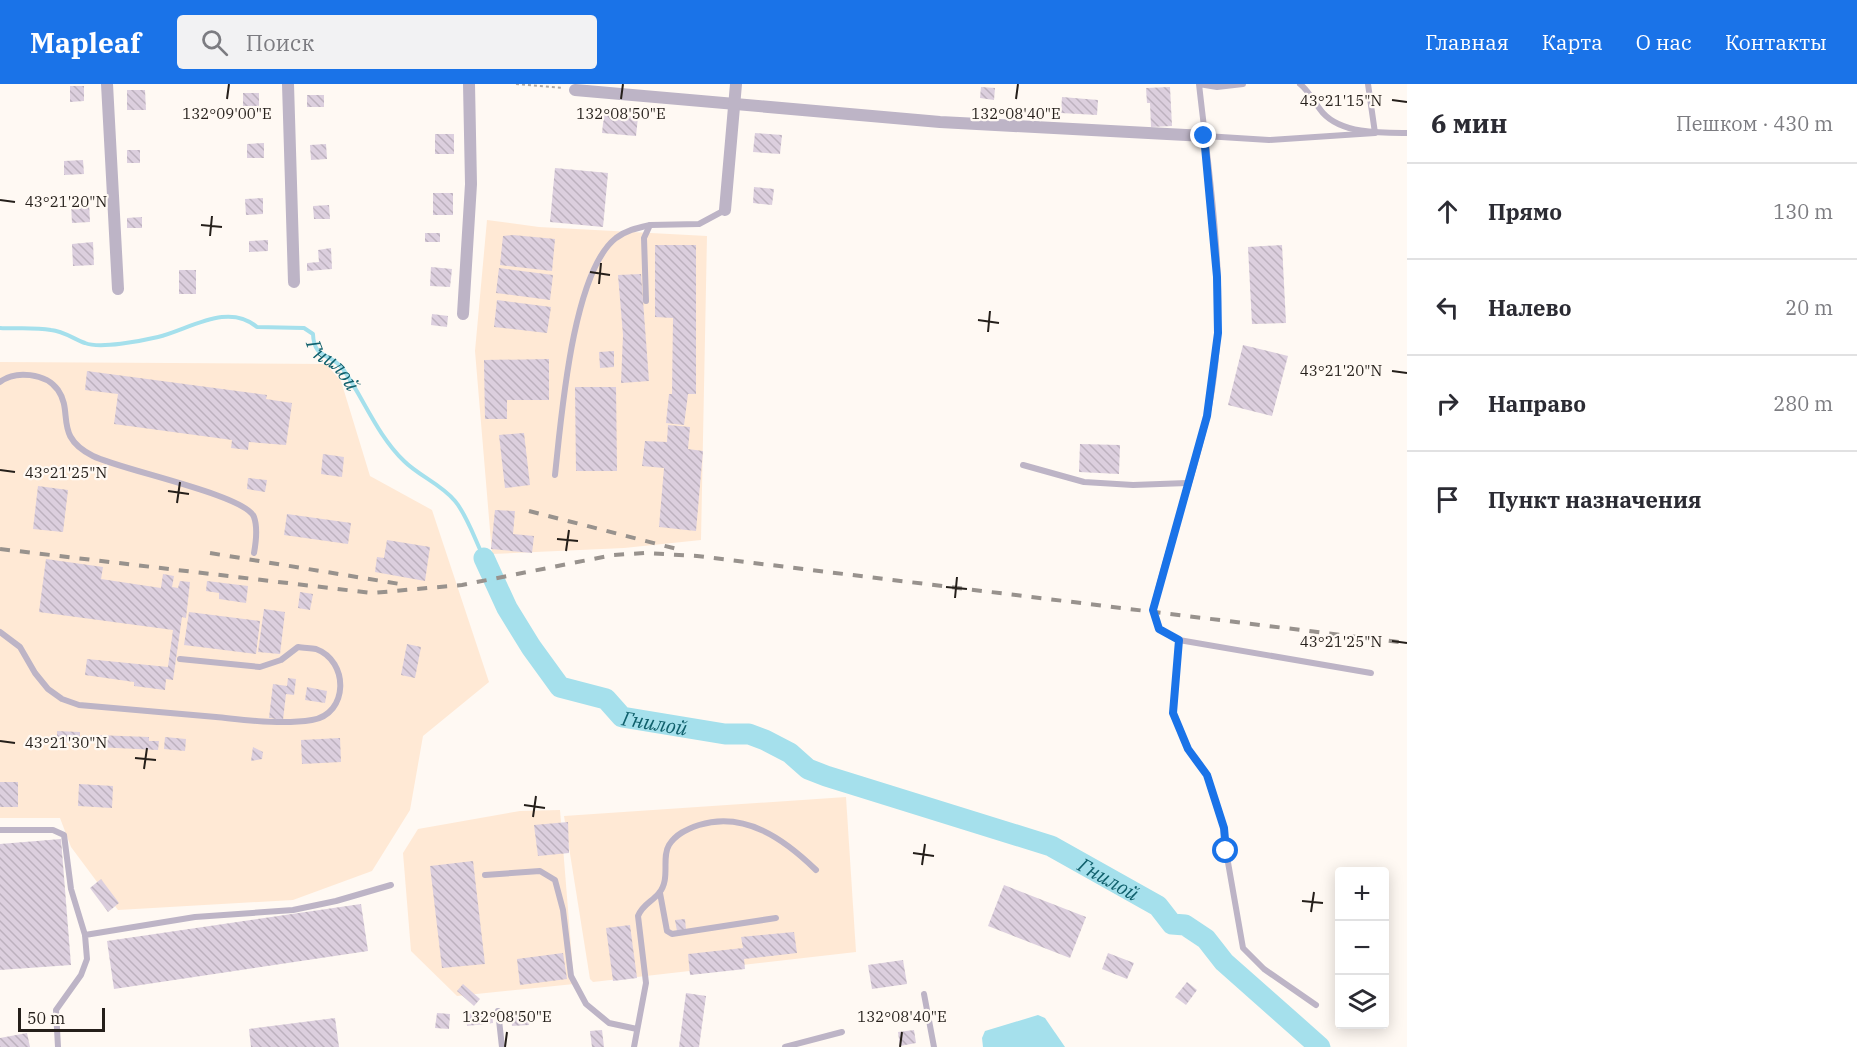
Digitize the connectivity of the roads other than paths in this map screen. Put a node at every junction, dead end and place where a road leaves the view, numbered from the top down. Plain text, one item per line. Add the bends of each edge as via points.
1 (107, 84) edge
2 (288, 84) edge
3 (469, 84) edge
4 (736, 84) edge
5 (1199, 84) edge
6 (1243, 84) edge
7 (1300, 84) edge
8 (1368, 84) edge
9 (575, 90) road end
10 (735, 104) junction
11 (1375, 133) junction
12 (1407, 133) edge
13 (1204, 136) junction
14 (725, 210) joint
15 (650, 225) junction
16 (294, 282) dead end
17 (118, 289) dead end
18 (646, 301) dead end
19 (463, 314) dead end
20 (0, 382) edge
21 (1023, 465) dead end
22 (555, 475) dead end
23 (1187, 483) junction
24 (254, 553) dead end
25 (0, 632) edge
26 (1179, 640) junction
27 (180, 659) dead end
28 (1371, 673) dead end
29 (0, 830) edge
30 (816, 870) dead end
31 (485, 875) dead end
32 (391, 885) dead end
33 (660, 893) junction
34 (776, 918) dead end
35 (85, 935) junction
36 (924, 994) dead end
37 (1316, 1005) dead end
38 (498, 1011) dead end
39 (637, 1029) junction
40 (842, 1032) dead end
41 (58, 1047) edge
42 (502, 1047) edge
43 (634, 1047) edge
44 (785, 1047) edge
45 (934, 1047) edge

1 - 17 street
2 - 16 street
3 - 19 street via 471,184
4 - 10 street
5 - 6 lane
5 - 13 lane
7 - 11 lane via 1325,115 1341,124
8 - 11 lane
9 - 10 street
10 - 13 street via 940,122
10 - 14 street
11 - 12 lane
11 - 13 lane via 1269,140
13 - 23 lane via 1218,333 1207,416
14 - 15 lane via 699,224
15 - 18 lane via 644,238
15 - 22 lane via 631,229 614,239 587,286 567,367
20 - 24 lane via 8,375 26,375 51,383 59,391 68,433 91,455 123,469 230,498 247,507 254,516
21 - 23 lane via 1084,482
23 - 26 lane via 1153,610 1159,629
25 - 27 lane via 20,647 48,688 79,705 272,722 313,720 325,716 335,706 341,690 339,671 330,658 316,649 298,647 281,660 260,667
26 - 28 lane
26 - 37 lane via 1173,713 1188,749 1207,775 1224,828 1243,948 1264,969
29 - 35 lane via 53,830 64,835 71,889
30 - 33 lane via 775,836 745,823 714,820 674,837 667,848 666,877
31 - 39 lane via 540,871 555,880 571,976 586,1004 609,1023
32 - 35 lane via 293,910 195,917
33 - 34 lane via 667,931 672,934
33 - 39 lane via 642,907 638,916 646,983
35 - 41 lane via 87,959 81,975 56,1010
36 - 45 lane
38 - 42 lane
39 - 43 lane
40 - 44 lane

